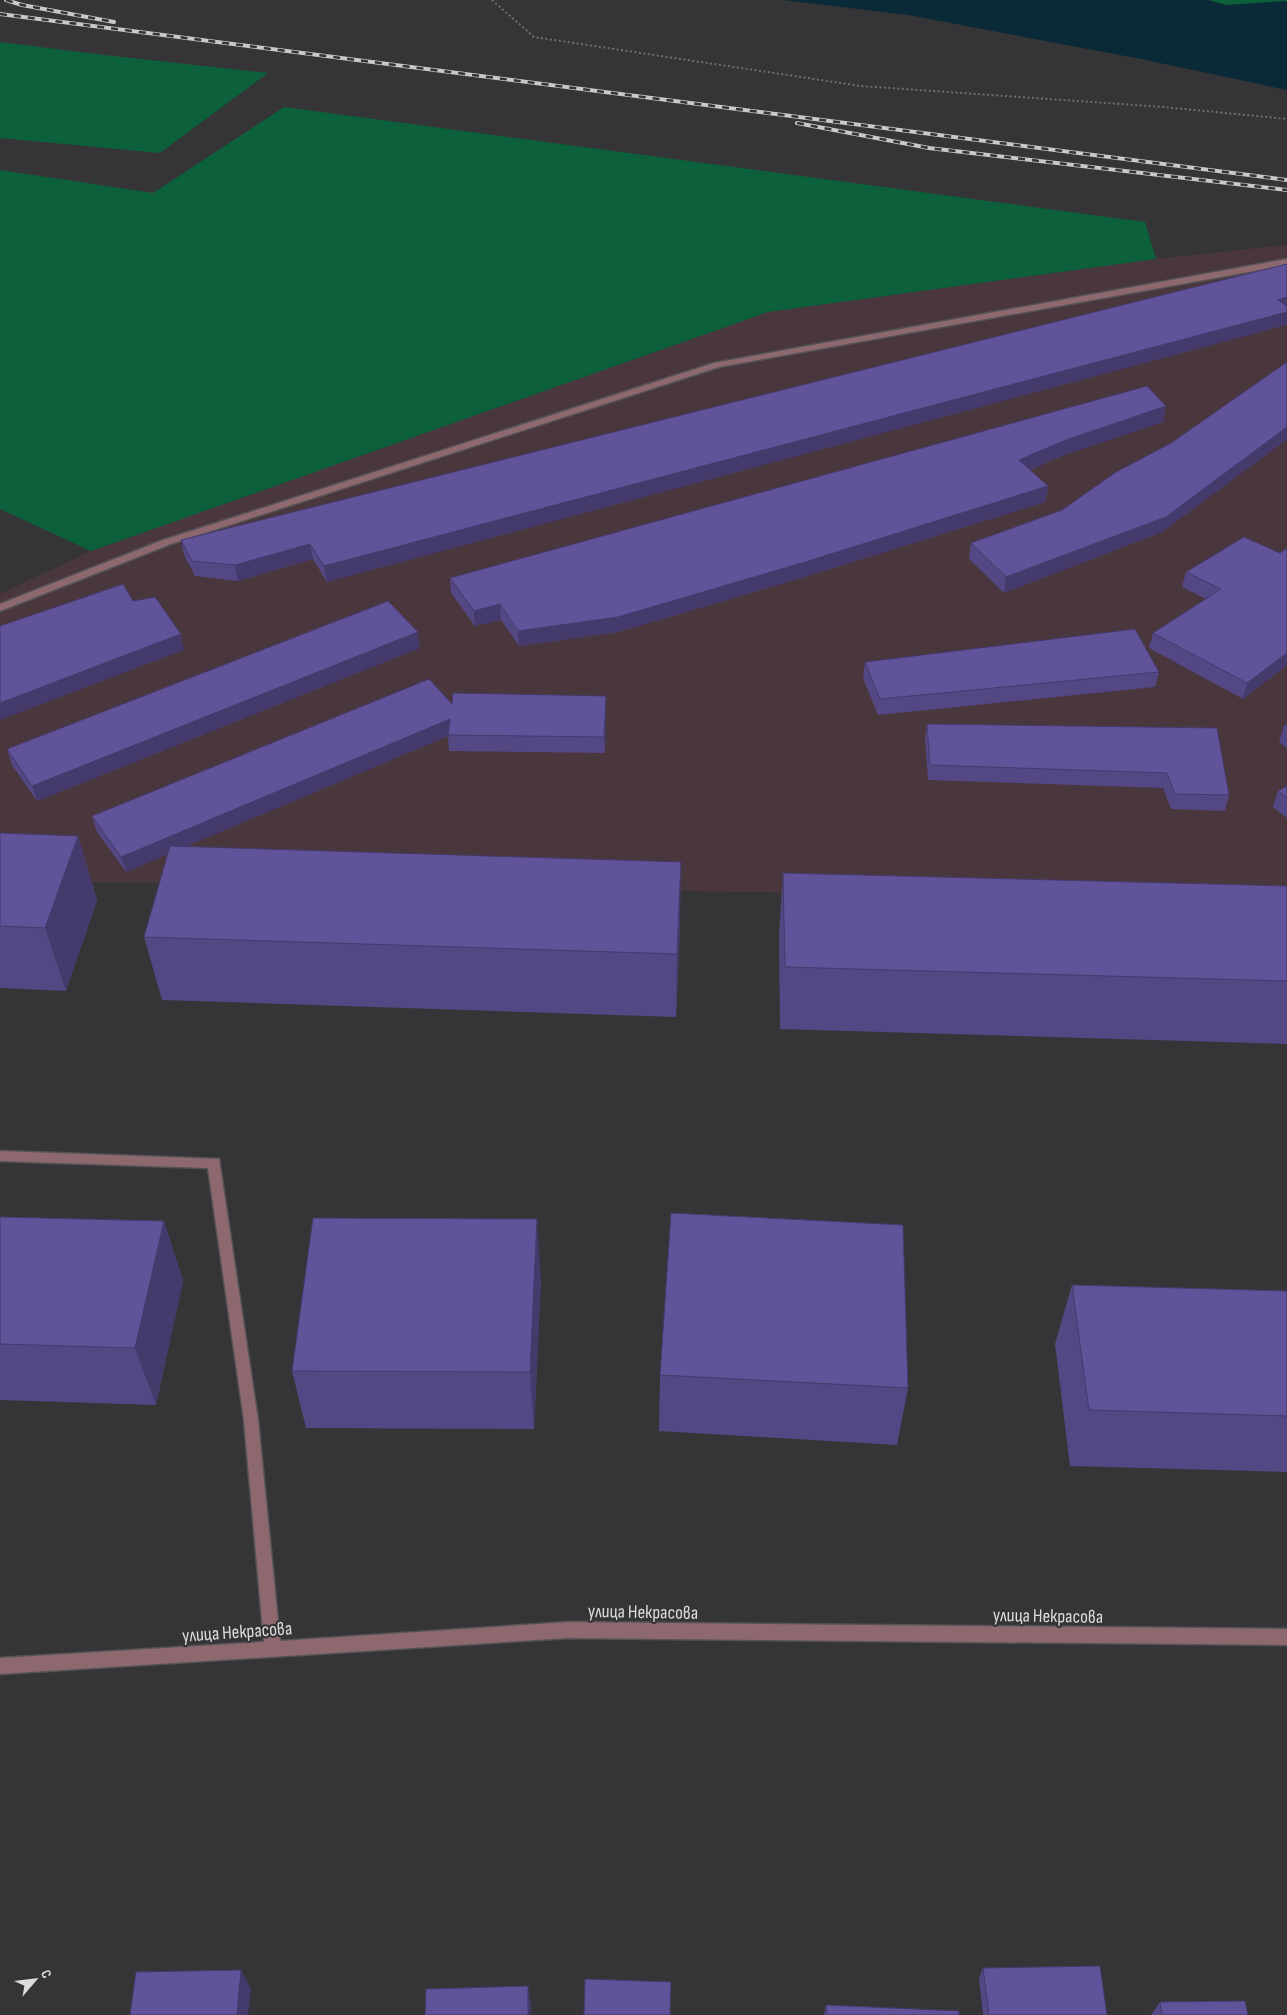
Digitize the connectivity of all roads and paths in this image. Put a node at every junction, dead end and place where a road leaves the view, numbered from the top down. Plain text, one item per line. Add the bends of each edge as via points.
1 (492, 0) edge
2 (1287, 119) edge
3 (1287, 262) edge
4 (0, 608) edge
5 (0, 1156) edge
6 (1287, 1637) edge
7 (273, 1649) junction
8 (0, 1666) edge

1 - 2 path via 534,37 861,86
3 - 4 street via 717,365 167,542
5 - 7 street via 214,1163 251,1420
6 - 7 street, улица Некрасова via 569,1630
7 - 8 street, улица Некрасова

